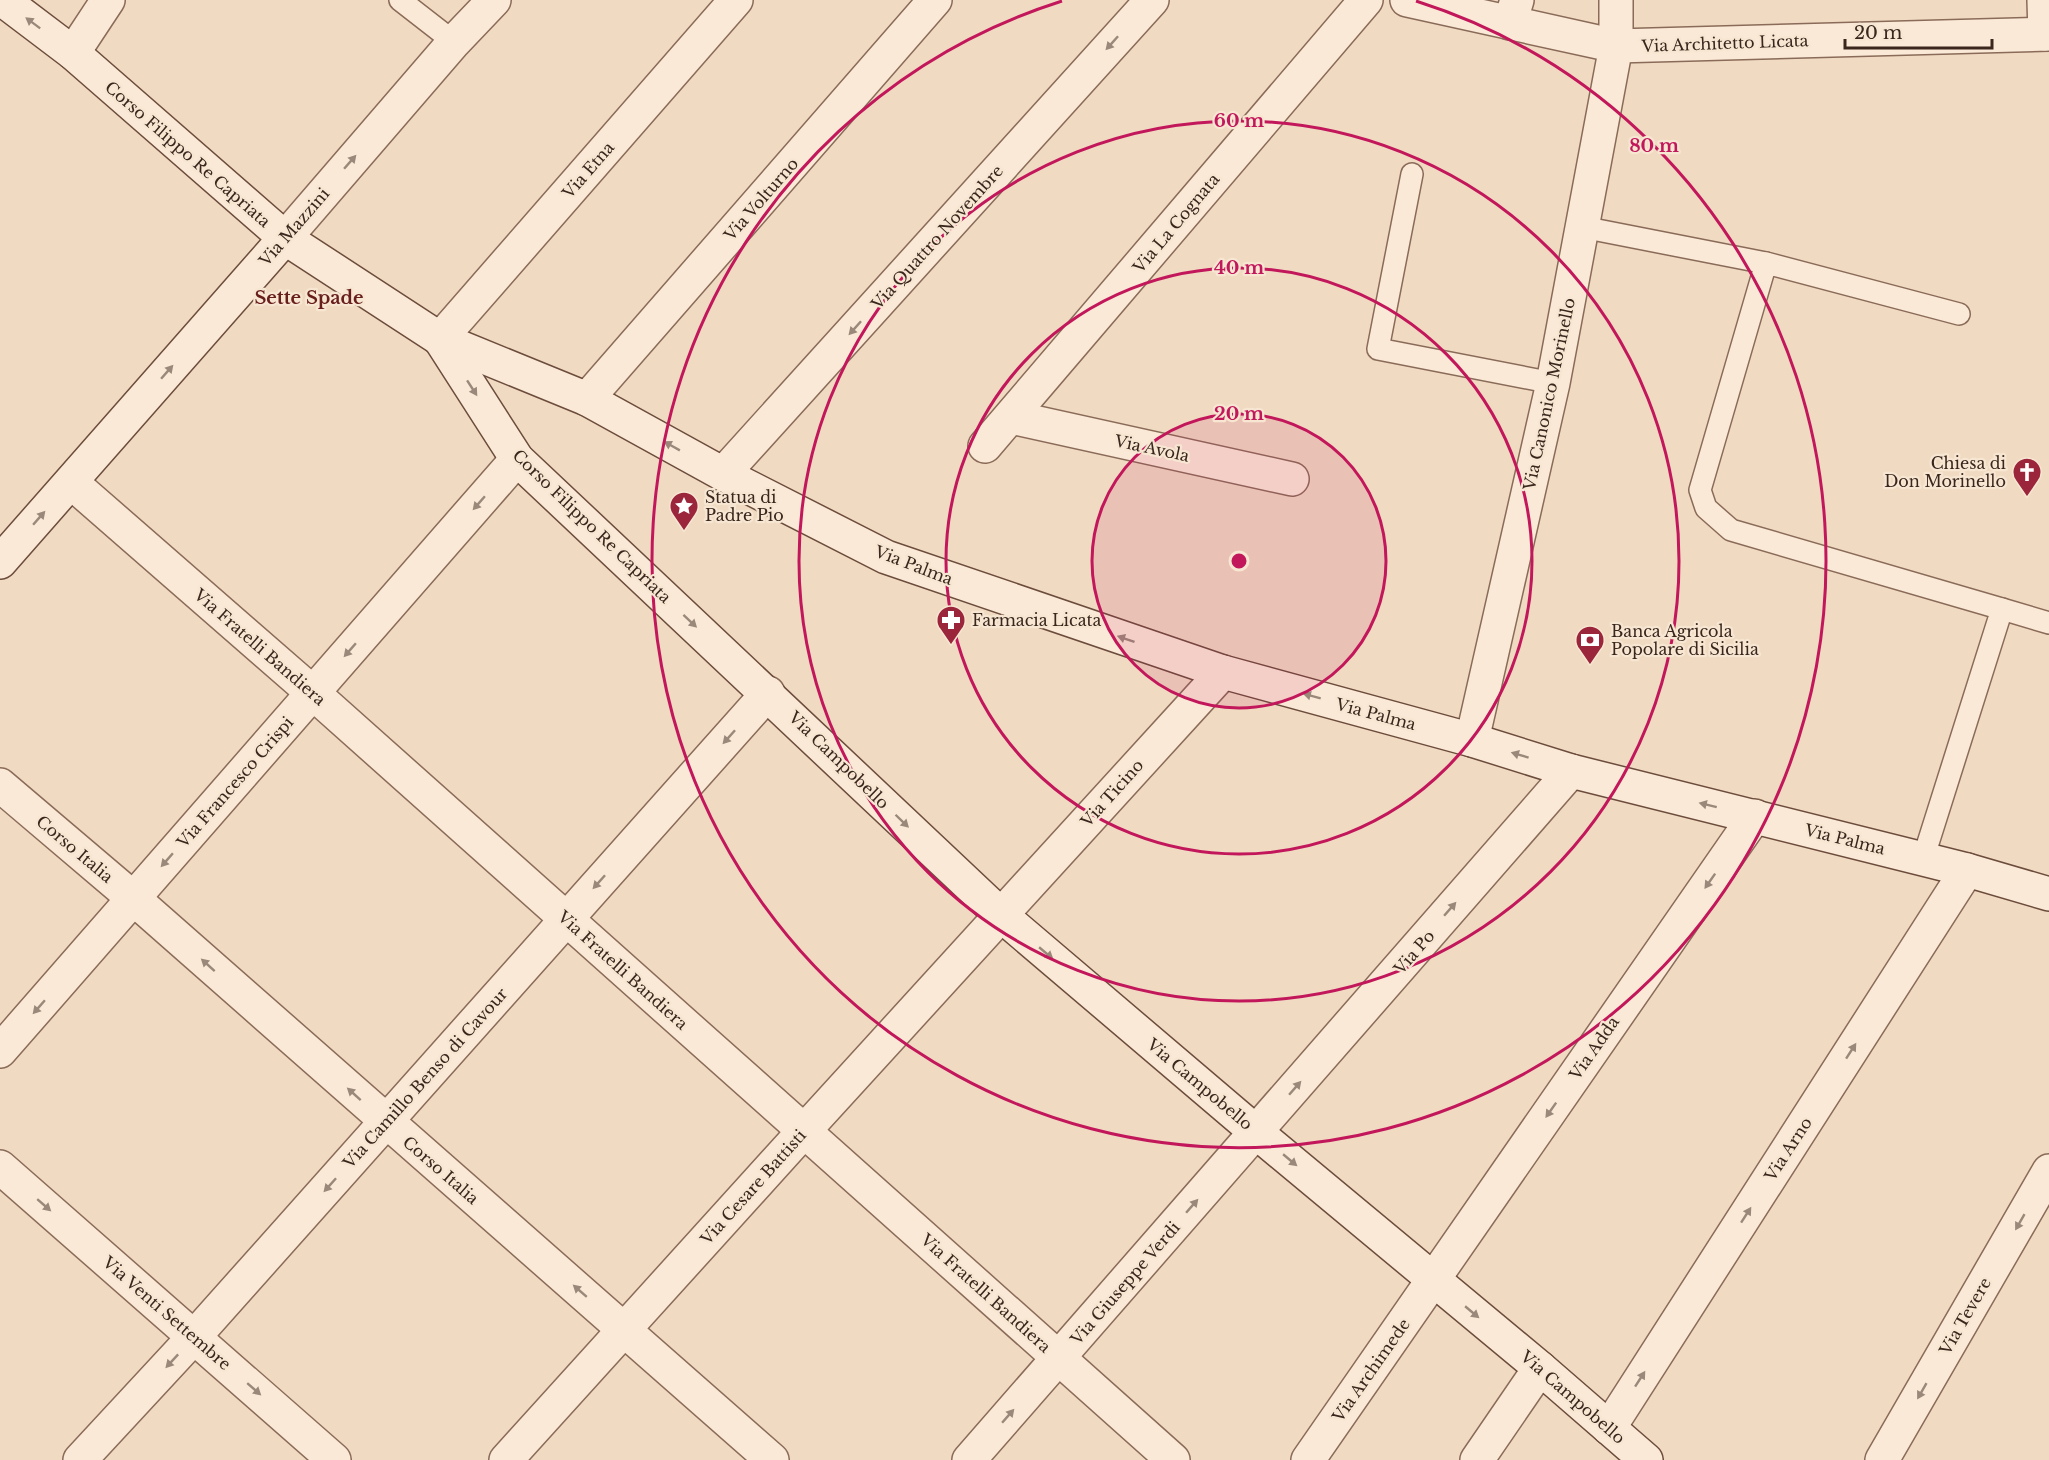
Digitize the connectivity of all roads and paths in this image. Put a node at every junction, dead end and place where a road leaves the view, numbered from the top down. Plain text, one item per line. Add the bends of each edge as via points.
1 (3, 0) edge
2 (108, 0) edge
3 (400, 0) edge
4 (494, 0) edge
5 (736, 0) edge
6 (935, 0) edge
7 (1152, 0) edge
8 (1366, 0) edge
9 (1407, 0) edge
10 (1616, 0) edge
11 (2044, 0) edge
12 (1514, 12) edge
13 (2047, 34) edge
14 (454, 42) junction
15 (1616, 46) junction
16 (73, 52) junction
17 (1412, 174) dead end
18 (1582, 227) junction
19 (285, 238) junction
20 (1766, 263) junction
21 (1959, 314) dead end
22 (440, 339) junction
23 (1553, 383) junction
24 (587, 399) junction
25 (1011, 417) junction
26 (985, 446) dead end
27 (517, 459) junction
28 (723, 474) junction
29 (1292, 479) dead end
30 (71, 482) junction
31 (0, 562) edge
32 (2002, 609) junction
33 (2049, 623) edge
34 (1223, 672) junction
35 (313, 693) junction
36 (768, 693) junction
37 (1472, 740) junction
38 (1570, 771) junction
39 (0, 785) edge
40 (1755, 816) junction
41 (1923, 859) junction
42 (1967, 870) junction
43 (2049, 894) edge
44 (133, 898) junction
45 (1001, 915) junction
46 (566, 919) junction
47 (0, 1051) edge
48 (386, 1122) junction
49 (804, 1131) junction
50 (1257, 1132) junction
51 (0, 1167) edge
52 (2049, 1172) edge
53 (1433, 1280) junction
54 (625, 1329) junction
55 (194, 1337) junction
56 (1059, 1358) junction
57 (1540, 1368) junction
58 (1609, 1428) junction
59 (80, 1460) edge
60 (334, 1460) edge
61 (506, 1460) edge
62 (772, 1460) edge
63 (969, 1460) edge
64 (1173, 1460) edge
65 (1308, 1460) edge
66 (1477, 1460) edge
67 (1646, 1460) edge
68 (1882, 1460) edge

16 -> 1 street, Corso Filippo Re Capriata
2 - 16 street
3 - 14 lane
4 - 14 street, Via Mazzini
5 - 22 street, Via Etna
6 - 24 street, Via Volturno
7 -> 28 street, Via Quattro Novembre
8 - 25 street, Via La Cognata
9 - 12 street, Via Architetto Licata
10 - 15 street, Via Canonico Morinello
11 - 13 street
12 - 15 street, Via Architetto Licata
13 - 15 street, Via Architetto Licata
19 -> 14 street, Via Mazzini
15 - 18 street, Via Canonico Morinello
16 - 19 street, Corso Filippo Re Capriata
17 - 23 lane via 1378,349
18 - 20 lane
18 - 23 street, Via Canonico Morinello
19 - 22 street, Corso Filippo Re Capriata
30 -> 19 street, Via Mazzini
20 - 21 lane
20 - 32 lane via 1700,490 1706,508 1731,530
22 - 24 street, Corso Filippo Re Capriata
22 -> 27 street, Corso Filippo Re Capriata
23 - 37 street, Via Canonico Morinello
28 -> 24 street, Corso Filippo Re Capriata
25 - 26 street, Via La Cognata
25 - 29 street, Via Avola
27 -> 35 street, Via Francesco Crispi
27 -> 36 street, Corso Filippo Re Capriata
34 -> 28 street, Via Palma via 886,556
31 -> 30 street, Via Mazzini
30 - 35 street, Via Fratelli Bandiera
32 - 33 lane
32 - 41 lane
37 -> 34 street, Via Palma
34 - 45 street, Via Ticino
35 -> 44 street, Via Francesco Crispi
35 - 46 street, Via Fratelli Bandiera
36 -> 45 street, Via Campobello
36 -> 46 street, Via Camillo Benso di Cavour
38 -> 37 street, Via Palma
40 -> 38 street, Via Palma
50 -> 38 street, Via Po
39 - 44 street, Corso Italia
40 - 41 street, Via Palma
40 -> 53 street, Via Adda
41 - 42 street, Via Palma
42 - 43 street, Via Palma
58 -> 42 street, Via Arno
44 -> 47 street, Via Francesco Crispi
48 -> 44 street, Corso Italia
45 - 49 street, Via Cesare Battisti
45 -> 50 street, Via Campobello
46 - 48 street, Via Camillo Benso di Cavour
46 - 49 street, Via Fratelli Bandiera
54 -> 48 street, Corso Italia
48 -> 55 street, Via Camillo Benso di Cavour
49 - 54 street, Via Cesare Battisti
49 - 56 street, Via Fratelli Bandiera
50 -> 53 street, Via Campobello
56 -> 50 street, Via Giuseppe Verdi
51 -> 55 street, Via Venti Settembre
52 -> 68 street, Via Tevere
53 -> 57 street, Via Campobello
53 - 65 street, Via Archimede
54 - 61 street, Via Cesare Battisti
54 - 62 street, Corso Italia
55 -> 59 street, Via Camillo Benso di Cavour
55 -> 60 street, Via Venti Settembre
63 -> 56 street, Via Giuseppe Verdi
56 - 64 street, Via Fratelli Bandiera
57 - 58 street, Via Campobello
57 - 66 street
58 - 67 street, Via Campobello

